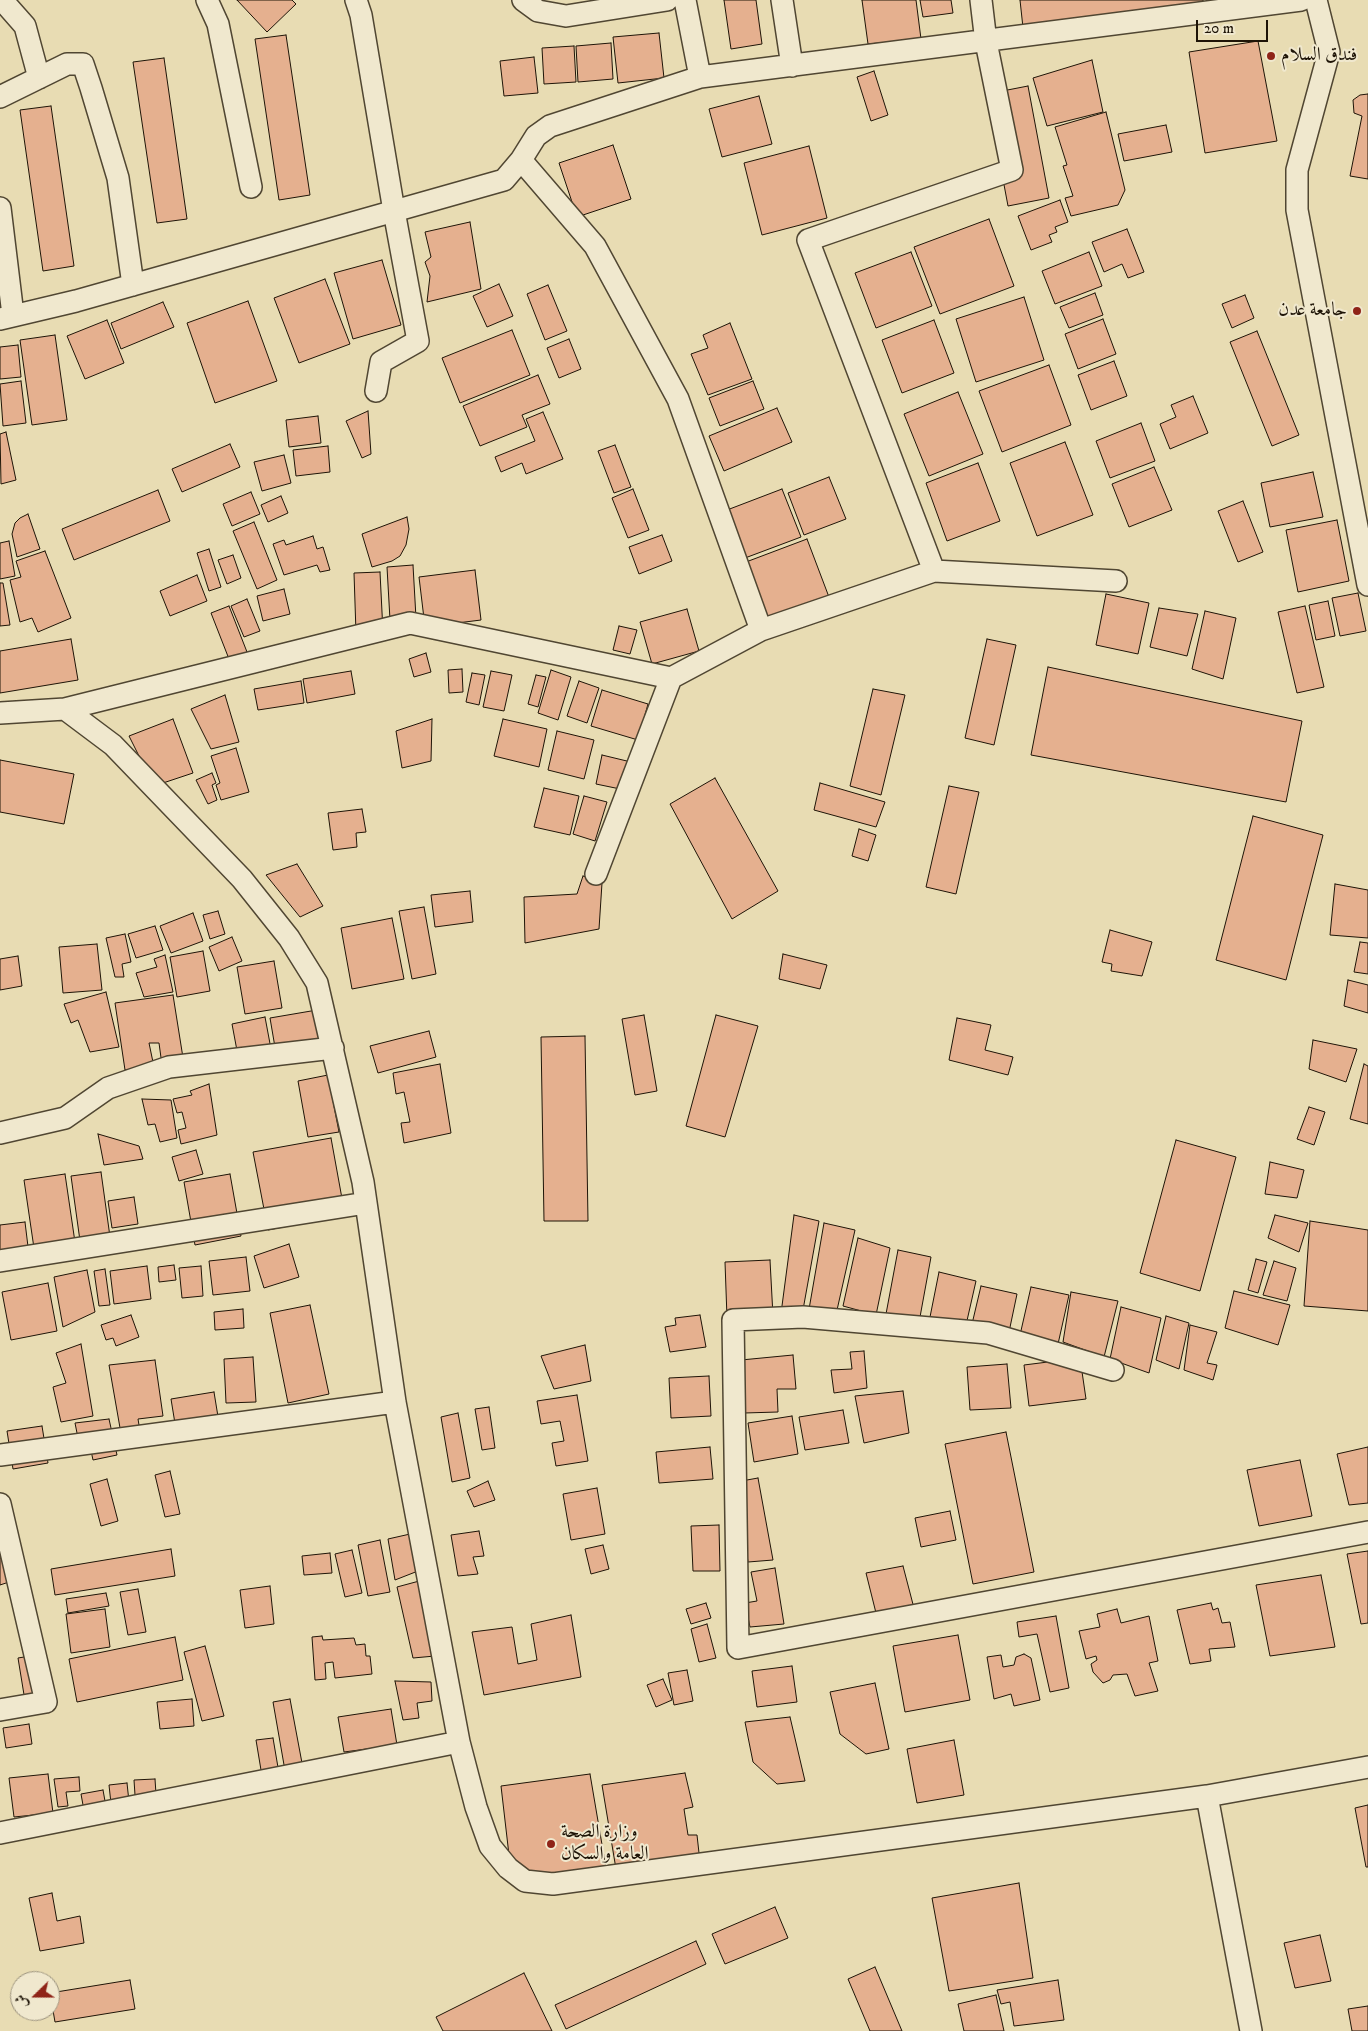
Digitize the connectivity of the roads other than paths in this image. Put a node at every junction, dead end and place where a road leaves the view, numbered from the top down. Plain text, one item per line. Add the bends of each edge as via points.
1 (2, 0) edge
2 (207, 0) edge
3 (356, 0) edge
4 (523, 0) edge
5 (667, 0) edge
6 (685, 0) edge
7 (782, 0) edge
8 (981, 0) edge
9 (1301, 0) edge
10 (1316, 0) edge
11 (986, 42) junction
12 (792, 66) junction
13 (39, 78) junction
14 (700, 78) junction
15 (0, 97) edge
16 (521, 160) junction
17 (250, 187) dead end
18 (0, 208) edge
19 (394, 211) junction
20 (133, 285) junction
21 (7, 317) edge
22 (376, 391) dead end
23 (934, 572) junction
24 (1116, 581) dead end
25 (1368, 585) edge
26 (761, 630) junction
27 (671, 678) junction
28 (65, 709) junction
29 (0, 713) edge
30 (596, 874) dead end
31 (333, 1048) junction
32 (0, 1133) edge
33 (366, 1203) junction
34 (0, 1261) edge
35 (1113, 1370) dead end
36 (396, 1402) junction
37 (0, 1455) edge
38 (0, 1504) edge
39 (1368, 1532) edge
40 (0, 1710) edge
41 (460, 1742) junction
42 (1368, 1767) edge
43 (1207, 1796) junction
44 (0, 1833) edge
45 (1251, 2031) edge

1 - 13 street via 25,26
2 - 17 street via 218,24
3 - 19 street
4 - 5 street via 538,11 566,16
6 - 14 street
7 - 12 street
8 - 11 street
9 - 11 street
10 - 25 street via 1329,52 1298,170 1297,210
11 - 12 street
11 - 23 street via 1012,170 808,240
12 - 14 street
13 - 15 street
13 - 20 street via 67,64 83,64 118,178
14 - 16 street via 550,126 536,136
16 - 19 street via 504,180
16 - 26 street via 595,246 678,399
18 - 21 street
19 - 20 street
19 - 22 street via 418,341 382,362
20 - 21 street
23 - 24 street
23 - 26 street
26 - 27 street
27 - 28 street via 410,623
27 - 30 street
28 - 29 street
28 - 31 street via 113,745 160,793 242,879 289,938 317,983
31 - 32 street via 169,1067 108,1088 65,1118
31 - 33 street
33 - 34 street
33 - 36 street
35 - 39 street via 988,1333 803,1317 733,1320 738,1648
36 - 37 street
36 - 41 street
38 - 40 street via 46,1702
41 - 43 street via 476,1807 490,1846 508,1868 525,1881 553,1884
41 - 44 street
42 - 43 street
43 - 45 street

